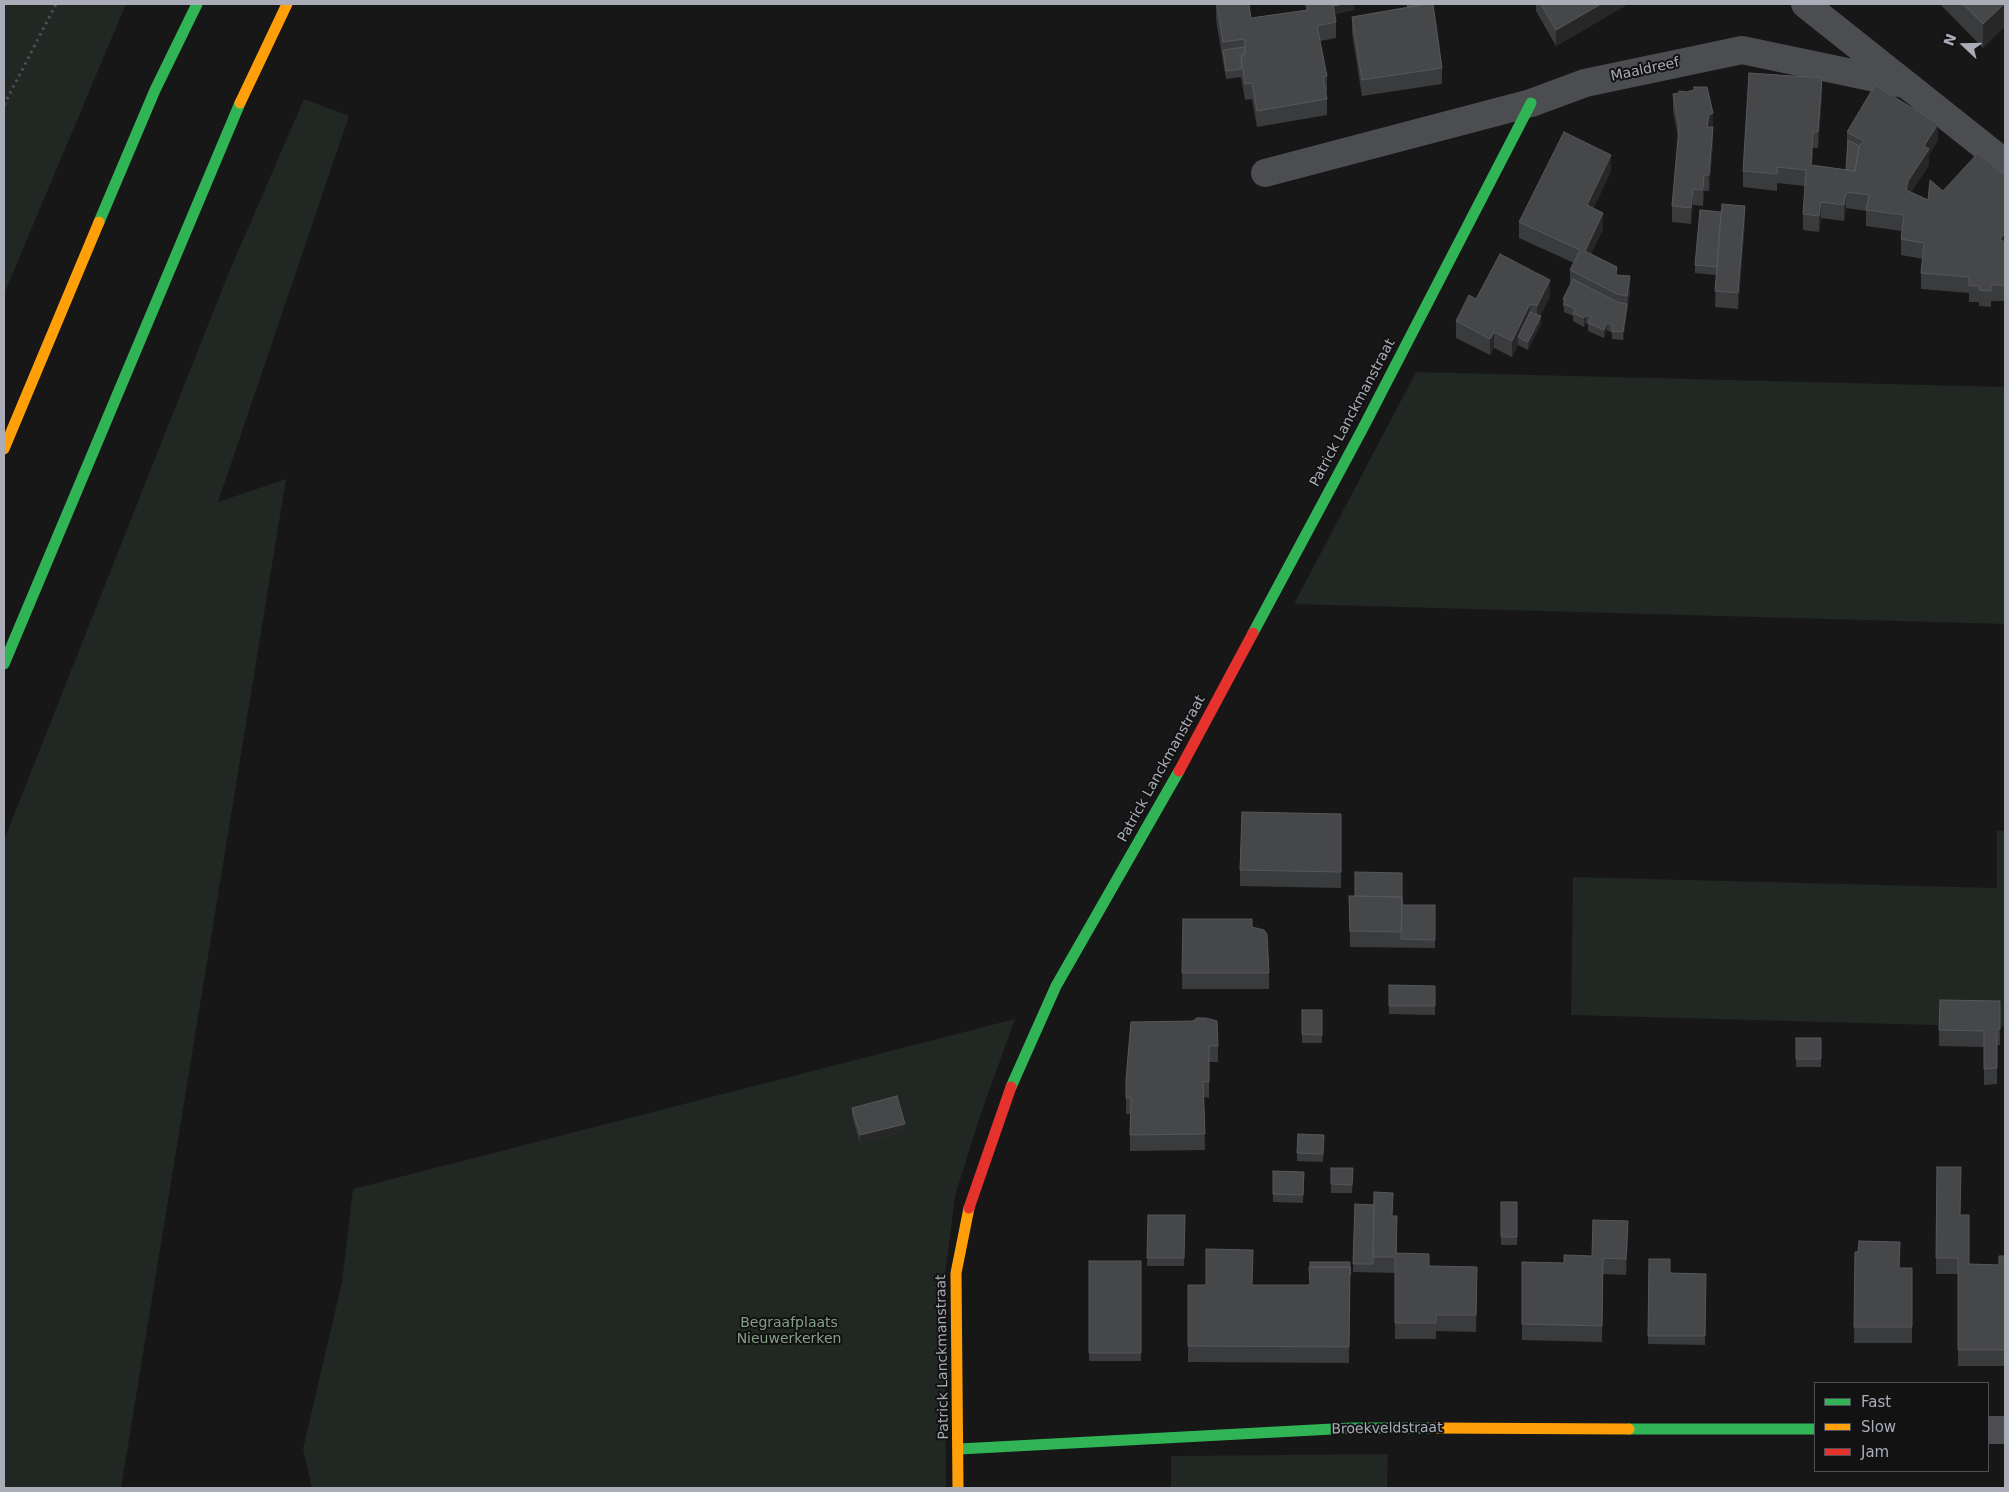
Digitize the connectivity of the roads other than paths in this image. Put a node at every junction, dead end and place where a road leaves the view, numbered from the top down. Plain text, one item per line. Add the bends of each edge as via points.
1 (197, 4) edge
2 (287, 4) edge
3 (1805, 4) edge
4 (1829, 13) edge
5 (1904, 84) junction
6 (1531, 104) junction
7 (2005, 164) edge
8 (1265, 172) dead end
9 (4, 449) edge
10 (4, 664) edge
11 (1814, 1429) edge
12 (1989, 1430) edge
13 (2005, 1430) edge
14 (959, 1450) junction
15 (958, 1488) edge

1 - 9 main road via 155,90
2 - 10 main road via 228,129
3 - 4 street
4 - 5 street
5 - 6 street, Maaldreef via 1742,50 1585,83
5 - 7 street, Maaldreef
6 - 8 street, Maaldreef
6 - 14 main road, Patrick Lanckmanstraat via 1363,428 1174,781 1056,986 1008,1093 970,1203 956,1273
11 - 14 main road, Broekveldstraat via 1351,1428
12 - 13 street
14 - 15 main road, Patrick Lanckmanstraat

